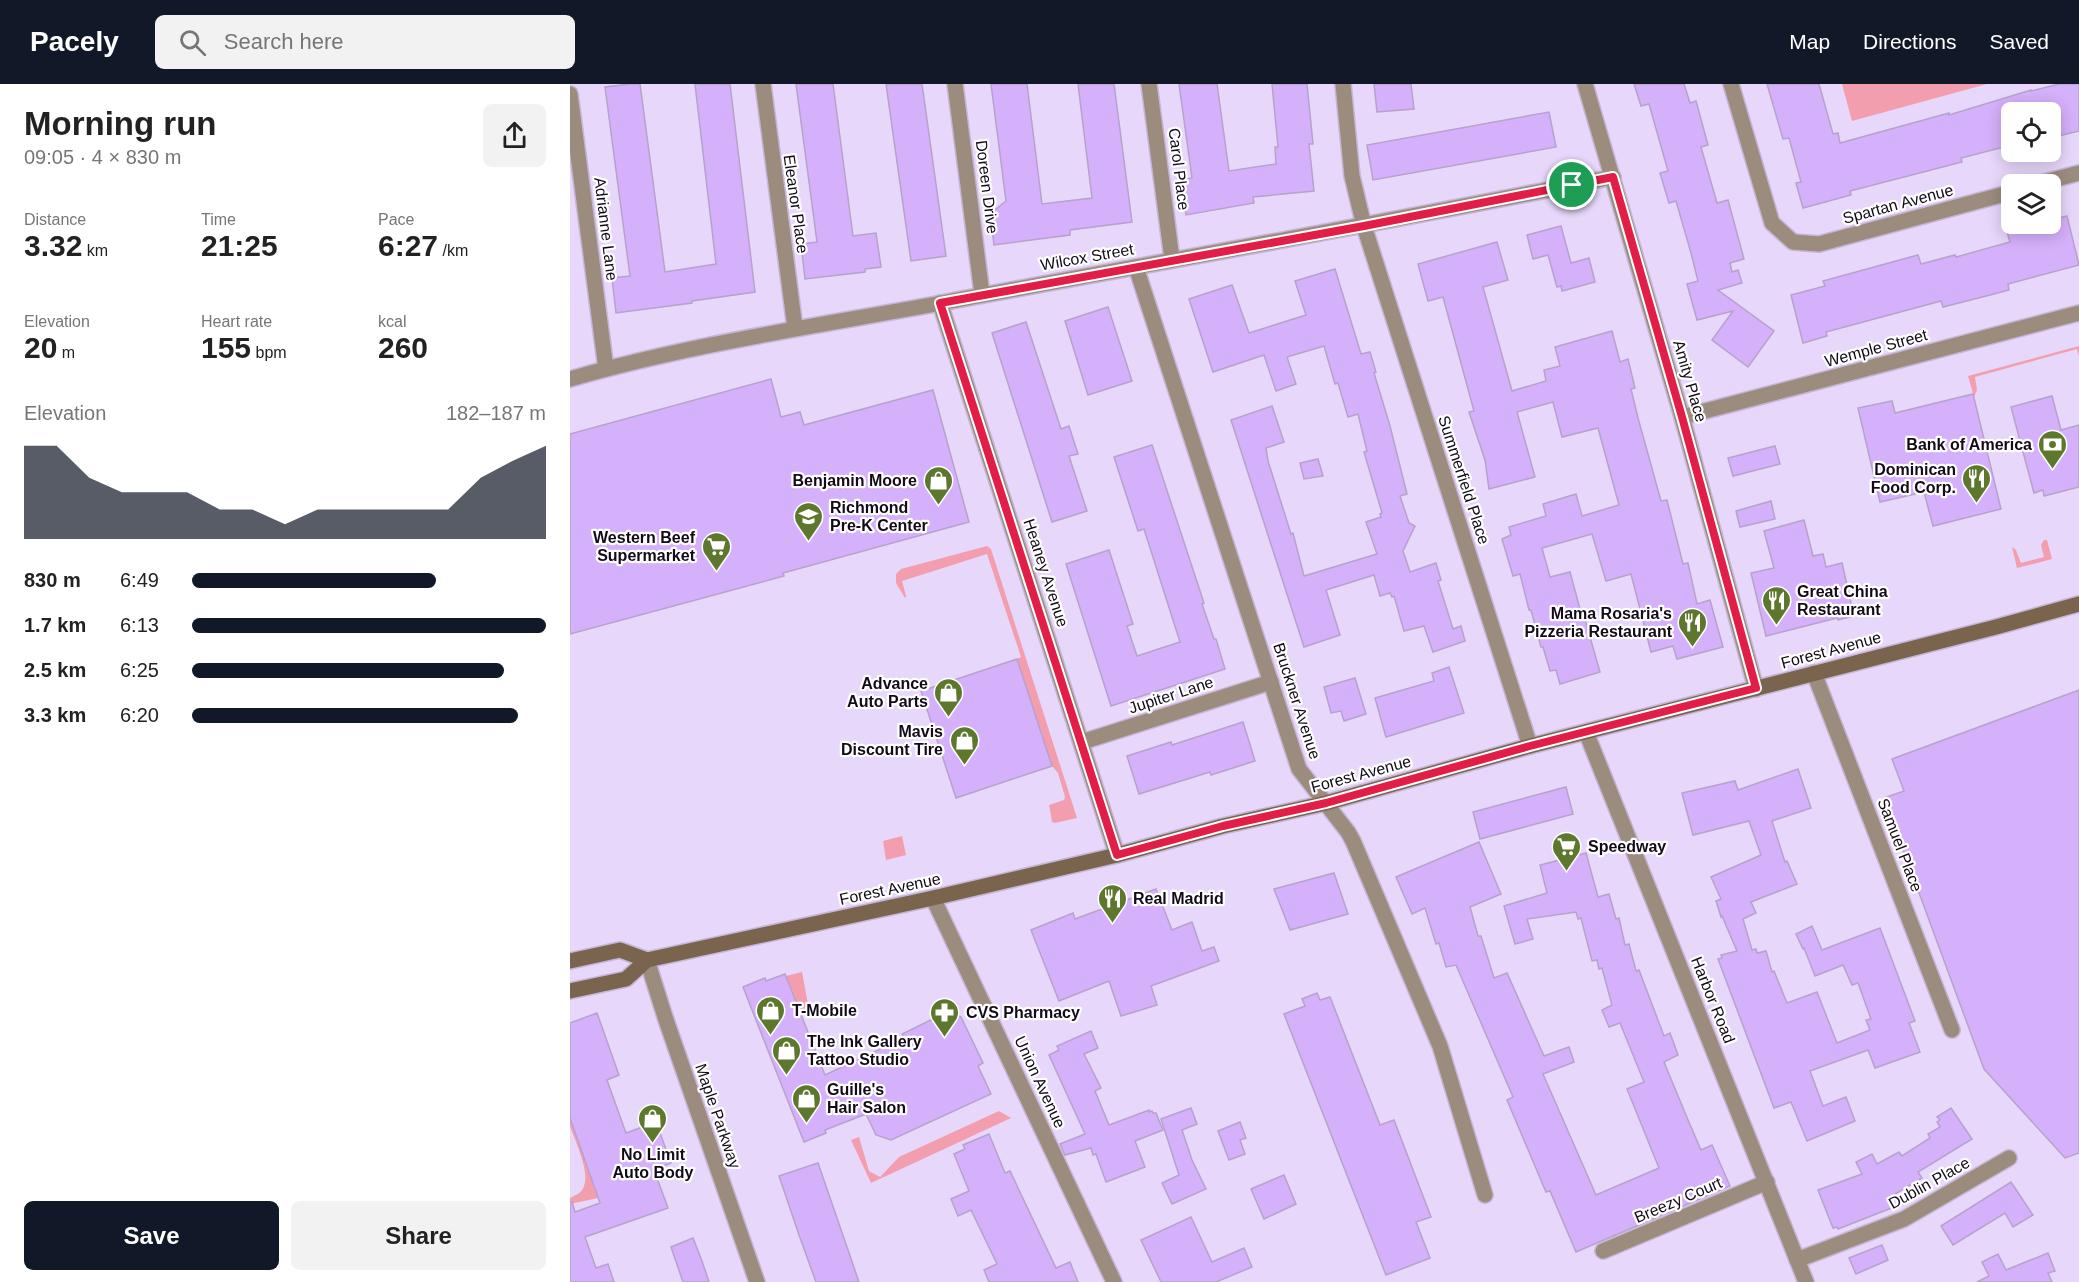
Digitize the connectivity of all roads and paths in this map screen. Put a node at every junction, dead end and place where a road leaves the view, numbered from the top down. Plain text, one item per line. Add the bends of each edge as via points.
1 (762, 84) edge
2 (955, 84) edge
3 (1149, 84) edge
4 (1343, 84) edge
5 (1585, 84) edge
6 (1731, 84) edge
7 (570, 94) edge
8 (2079, 173) edge
9 (1613, 177) junction
10 (2061, 178) edge
11 (2001, 195) edge
12 (1364, 226) junction
13 (1172, 260) junction
14 (1136, 267) junction
15 (982, 294) junction
16 (940, 303) junction
17 (2079, 313) edge
18 (795, 328) junction
19 (606, 369) junction
20 (570, 379) edge
21 (1682, 417) junction
22 (2079, 604) edge
23 (1814, 673) junction
24 (1271, 682) junction
25 (1756, 688) junction
26 (1586, 732) junction
27 (1082, 742) junction
28 (1530, 746) junction
29 (1326, 803) junction
30 (1117, 855) junction
31 (933, 898) junction
32 (647, 960) junction
33 (570, 961) edge
34 (570, 991) edge
35 (1952, 1030) dead end
36 (2009, 1158) dead end
37 (1767, 1182) junction
38 (1485, 1195) dead end
39 (1603, 1251) dead end
40 (1797, 1260) junction
41 (757, 1282) edge
42 (1114, 1282) edge
43 (1806, 1282) edge

1 - 18 street, Eleanor Place
2 - 15 street, Doreen Drive
3 - 13 street, Carol Place
4 - 12 street, Summerfield Place via 1352,176
5 - 9 street, Amity Place
6 - 11 street, Spartan Avenue via 1772,224 1793,242 1819,244
7 - 19 street, Adrianne Lane
8 - 10 street
9 - 12 street, Wilcox Street
9 - 21 street, Amity Place
12 - 13 street, Wilcox Street
12 - 28 street, Summerfield Place
13 - 14 street, Wilcox Street
14 - 15 street, Wilcox Street
14 - 24 street, Bruckner Avenue
15 - 16 street, Wilcox Street
16 - 18 street, Wilcox Street
16 - 27 street, Heaney Avenue
17 - 21 street, Wemple Street
18 - 19 street, Wilcox Street
19 - 20 street, Wilcox Street
21 - 25 street, Amity Place
22 - 23 main road, Forest Avenue
23 - 25 main road, Forest Avenue
23 - 35 street, Samuel Place
24 - 27 street, Jupiter Lane
24 - 29 street, Bruckner Avenue via 1299,769
25 - 26 main road, Forest Avenue
26 - 28 main road, Forest Avenue
26 - 37 street, Harbor Road
27 - 30 street, Heaney Avenue
28 - 29 main road, Forest Avenue
29 - 30 main road, Forest Avenue
29 - 38 street, Bruckner Avenue via 1353,842 1440,1046
30 - 31 main road, Forest Avenue
31 - 32 main road, Forest Avenue
31 - 42 street, Union Avenue
32 - 33 main road via 620,950
32 - 34 main road, Forest Avenue via 626,979
32 - 41 street, Maple Parkway
36 - 40 street, Dublin Place via 1904,1219
37 - 39 street, Breezy Court
37 - 40 street, Harbor Road
40 - 43 street, Harbor Road

